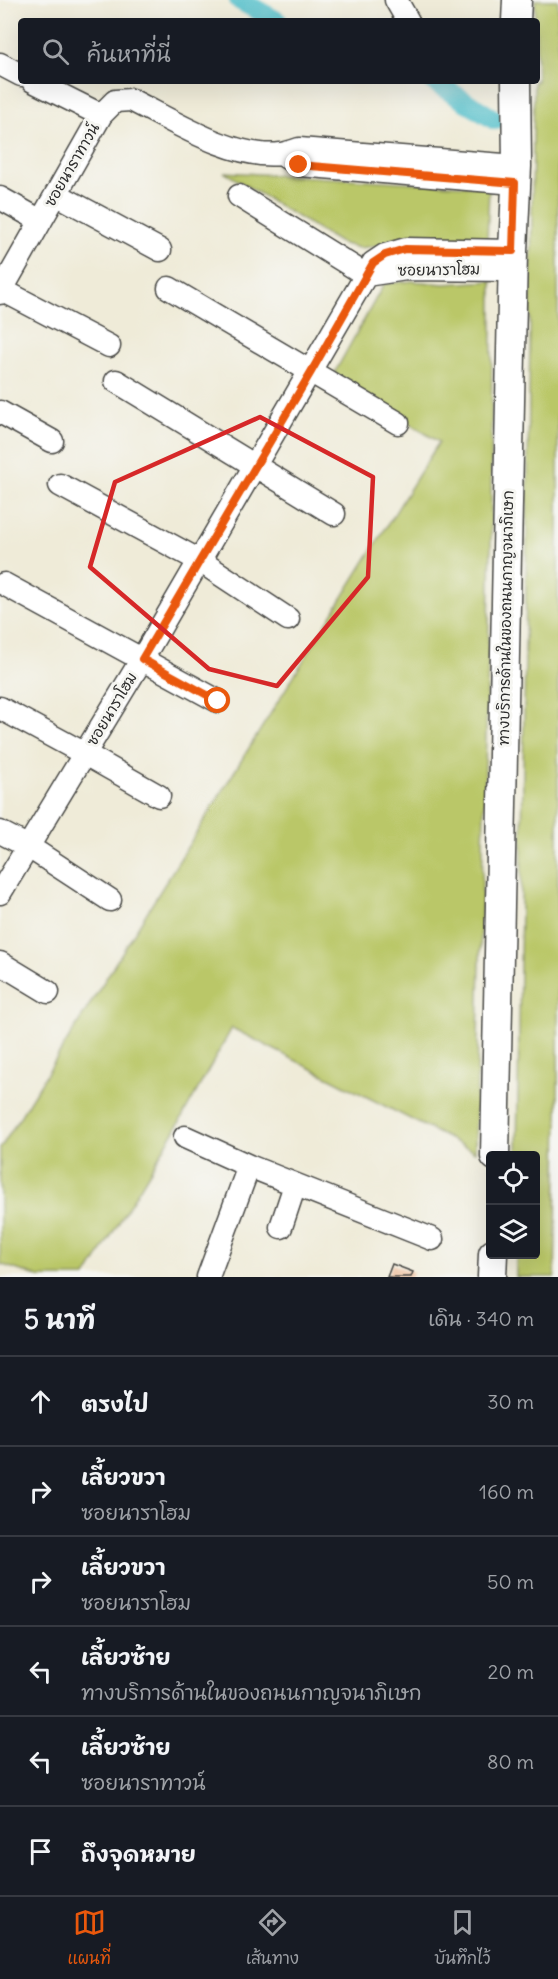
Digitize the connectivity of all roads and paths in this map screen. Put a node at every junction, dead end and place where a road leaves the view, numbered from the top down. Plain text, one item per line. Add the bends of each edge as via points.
1 (396, 0) edge
2 (517, 0) edge
3 (406, 18) edge
4 (516, 18) edge
5 (0, 64) edge
6 (18, 73) edge
7 (39, 84) edge
8 (516, 84) edge
9 (101, 115) junction
10 (516, 175) junction
11 (56, 194) junction
12 (239, 196) dead end
13 (0, 198) edge
14 (41, 221) junction
15 (160, 250) dead end
16 (513, 260) junction
17 (366, 275) junction
18 (169, 288) dead end
19 (1, 291) edge
20 (109, 346) dead end
21 (311, 372) junction
22 (116, 381) dead end
23 (0, 412) edge
24 (398, 423) dead end
25 (52, 441) dead end
26 (256, 466) junction
27 (60, 485) dead end
28 (334, 514) dead end
29 (200, 561) junction
30 (4, 584) dead end
31 (288, 619) dead end
32 (142, 659) junction
33 (218, 701) dead end
34 (0, 708) edge
35 (85, 754) junction
36 (159, 796) dead end
37 (0, 831) edge
38 (29, 847) junction
39 (0, 893) edge
40 (110, 900) dead end
41 (0, 963) edge
42 (48, 992) dead end
43 (185, 1137) dead end
44 (495, 1151) edge
45 (249, 1166) junction
46 (295, 1185) junction
47 (281, 1227) dead end
48 (432, 1239) dead end
49 (493, 1259) edge
50 (208, 1277) edge
51 (492, 1277) edge

1 - 3 street
2 - 4 main road
5 - 6 street
7 - 9 street
8 - 10 main road, ทางบริการด้านในของถนนกาญจนาภิเษก
9 - 10 street, ซอยนาราทาวน์ via 115,101 131,100 224,146 256,154 281,154 299,165
9 - 11 street, ซอยนาราทาวน์
10 - 16 main road, ทางบริการด้านในของถนนกาญจนาภิเษก
11 - 14 street, ซอยนาราทาวน์
11 - 15 street
12 - 17 street
13 - 14 street
14 - 19 street, ซอยนาราทาวน์
16 - 17 street, ซอยนาราโฮม
16 - 44 main road, ทางบริการด้านในของถนนกาญจนาภิเษก
17 - 21 street, ซอยนาราโฮม
18 - 21 street
19 - 20 street
21 - 24 street
21 - 26 street, ซอยนาราโฮม
22 - 26 street
23 - 25 street
26 - 28 street
26 - 29 street, ซอยนาราโฮม
27 - 29 street
29 - 31 street
29 - 32 street, ซอยนาราโฮม
30 - 32 street
32 - 33 street
32 - 35 street, ซอยนาราโฮม
34 - 35 street
35 - 36 street
35 - 38 street, ซอยนาราโฮม
37 - 38 street
38 - 39 street, ซอยนาราโฮม
38 - 40 street
41 - 42 street
43 - 45 street
45 - 46 street
45 - 50 street
46 - 47 street
46 - 48 street
49 - 51 main road

